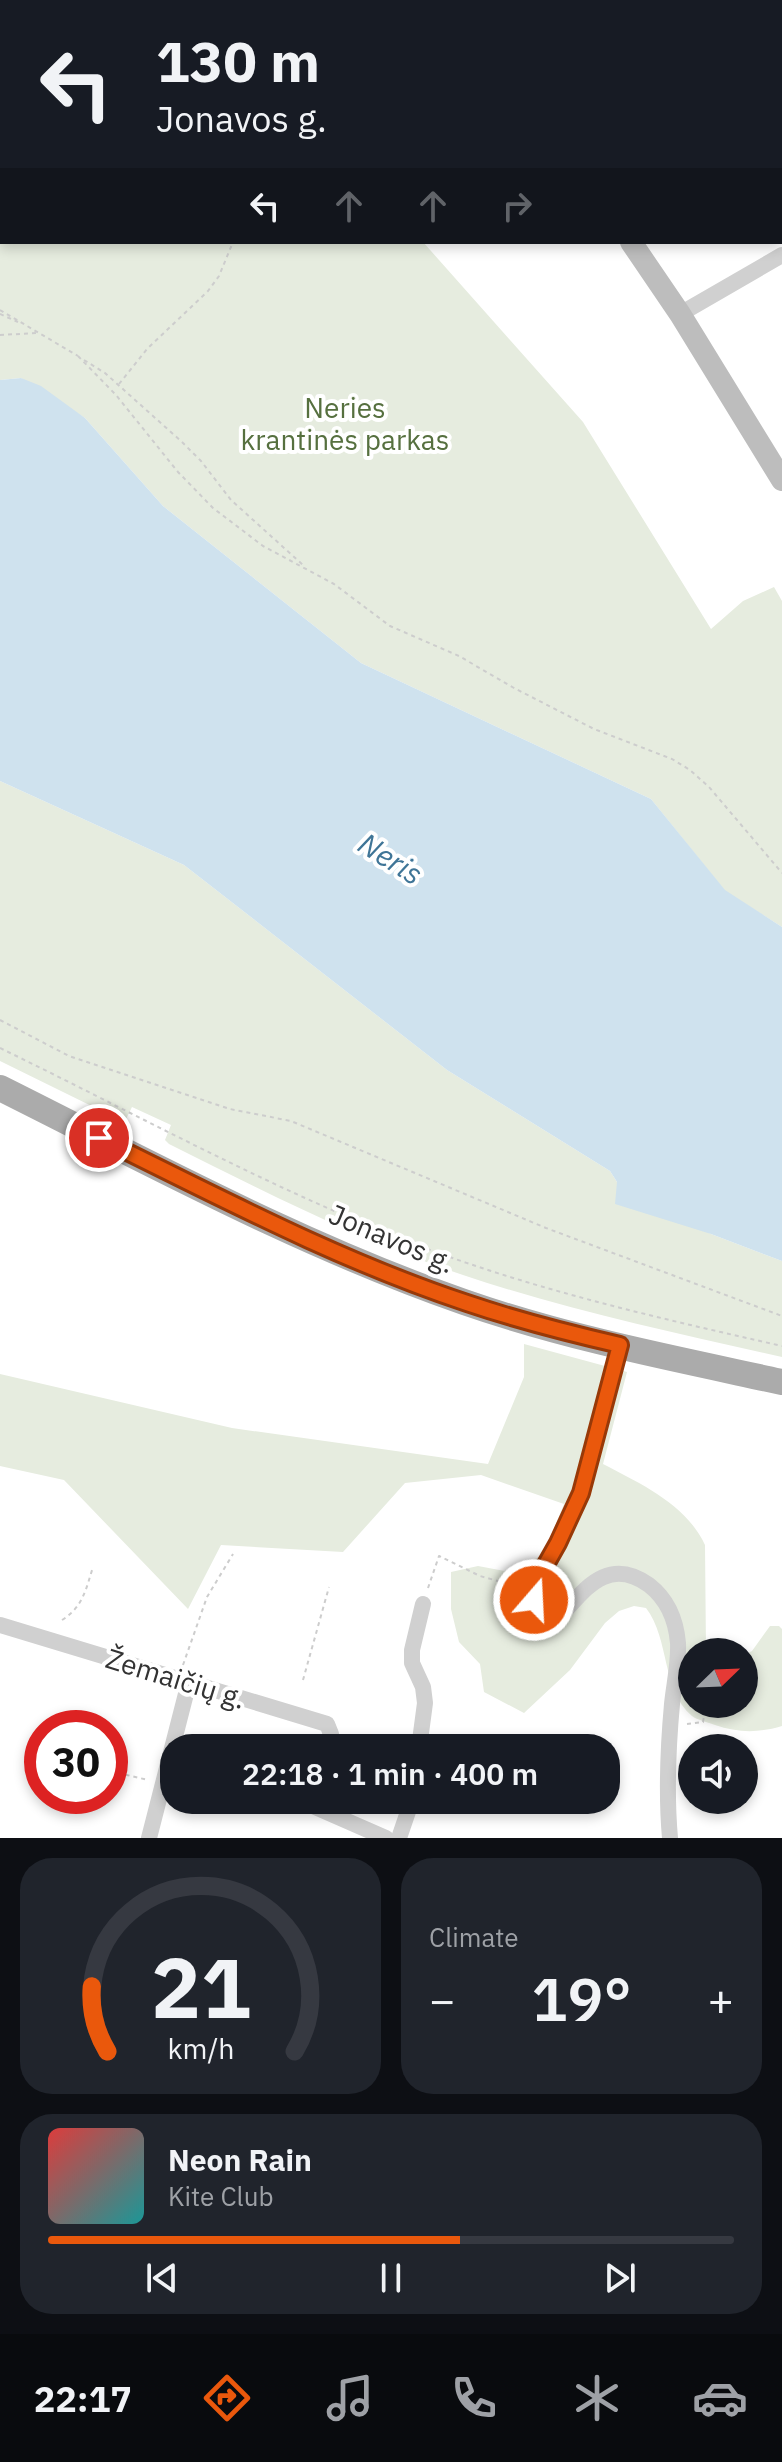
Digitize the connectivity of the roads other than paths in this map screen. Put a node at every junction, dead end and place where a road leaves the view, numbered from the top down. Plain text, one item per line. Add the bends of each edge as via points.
1 (632, 244) edge
2 (782, 255) edge
3 (680, 314) junction
4 (782, 480) edge
5 (0, 1088) edge
6 (620, 1345) junction
7 (782, 1382) edge
8 (423, 1604) road end
9 (0, 1625) edge
10 (183, 1681) junction
11 (176, 1734) edge
12 (331, 1734) edge
13 (421, 1734) edge
14 (160, 1809) edge
15 (338, 1814) edge
16 (407, 1814) edge
17 (149, 1838) edge
18 (386, 1838) edge
19 (399, 1838) edge
20 (670, 1838) edge

1 - 3 main road
2 - 3 street
3 - 4 main road
5 - 6 main road, Jonavos g. via 393,1275 516,1319
6 - 7 main road, Jonavos g.
6 - 20 street via 581,1493 531,1591 537,1613 549,1621 592,1582 621,1572 658,1592 671,1610 678,1642 667,1766
8 - 13 street via 412,1650 425,1703
9 - 10 street, Žemaičių g.
10 - 11 street
10 - 12 street, Žemaičių g. via 327,1724
14 - 17 street
15 - 18 street
16 - 19 street

